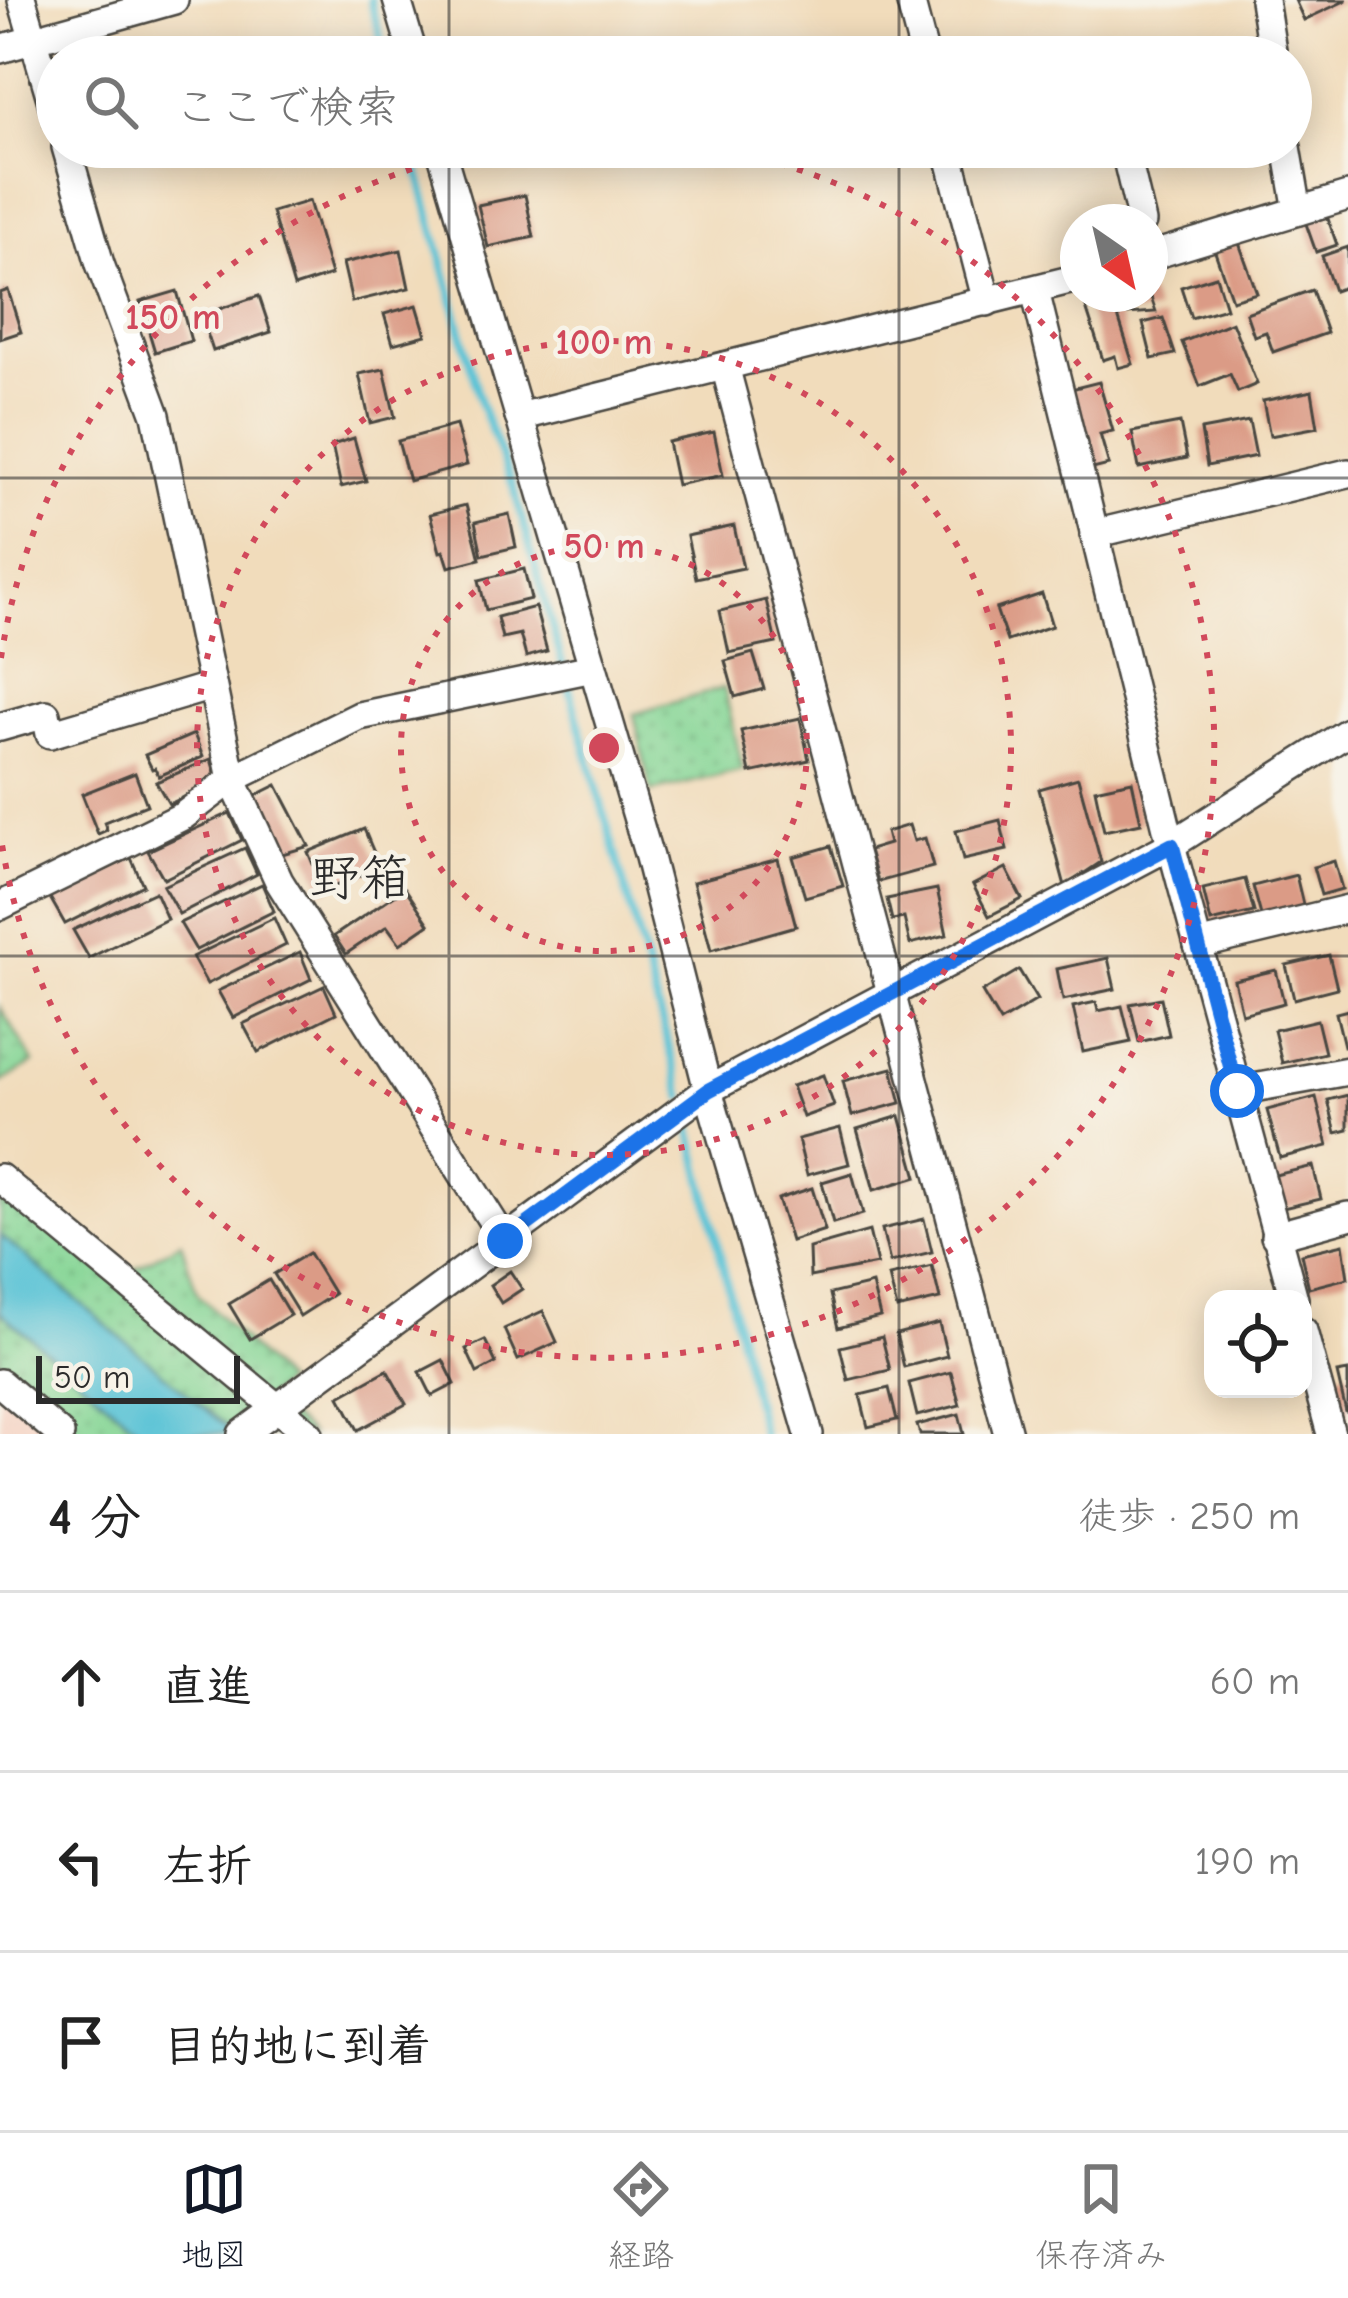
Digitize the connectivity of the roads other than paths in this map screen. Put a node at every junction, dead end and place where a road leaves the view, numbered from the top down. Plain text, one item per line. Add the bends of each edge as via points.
1 (22, 0) edge
2 (174, 0) edge
3 (397, 0) edge
4 (910, 0) edge
5 (1264, 0) edge
6 (45, 36) edge
7 (408, 36) edge
8 (919, 36) edge
9 (1270, 36) edge
10 (34, 39) junction
11 (36, 46) edge
12 (0, 49) edge
13 (72, 168) edge
14 (446, 168) edge
15 (952, 168) edge
16 (1129, 168) edge
17 (1291, 168) edge
18 (1348, 196) edge
19 (1138, 204) edge
20 (1298, 211) junction
21 (1168, 251) edge
22 (1060, 284) edge
23 (1035, 292) junction
24 (987, 302) junction
25 (725, 366) junction
26 (519, 417) junction
27 (1348, 473) edge
28 (1094, 533) junction
29 (593, 668) junction
30 (212, 686) junction
31 (0, 728) edge
32 (1348, 732) edge
33 (232, 779) junction
34 (1172, 845) junction
35 (0, 906) edge
36 (1348, 909) edge
37 (1198, 945) junction
38 (890, 994) junction
39 (1348, 1071) edge
40 (709, 1090) junction
41 (1237, 1091) junction
42 (0, 1178) edge
43 (1348, 1216) edge
44 (1275, 1236) junction
45 (505, 1241) junction
46 (1291, 1290) edge
47 (1312, 1365) edge
48 (0, 1383) edge
49 (278, 1408) junction
50 (60, 1434) edge
51 (242, 1434) edge
52 (309, 1434) edge
53 (808, 1434) edge
54 (1008, 1434) edge
55 (1330, 1434) edge

1 - 10 street
2 - 6 street
3 - 7 street
4 - 8 street
5 - 9 street
10 - 11 street
10 - 12 street
13 - 30 street via 156,415
14 - 26 street
15 - 24 street
16 - 19 street
17 - 20 street
18 - 20 street
20 - 21 street
22 - 23 street
23 - 24 street
23 - 28 street
24 - 25 street
25 - 26 street
25 - 38 street
26 - 29 street
27 - 28 street
28 - 34 street
29 - 33 street via 359,716
29 - 40 street
30 - 31 street via 50,734 46,714
30 - 33 street
32 - 34 street
33 - 35 street via 183,816
33 - 45 street via 279,881
34 - 37 street
34 - 38 street
36 - 37 street
37 - 41 street
38 - 40 street
38 - 54 street
39 - 41 street
40 - 45 street
40 - 53 street
41 - 44 street
42 - 49 street
43 - 44 street
44 - 46 street
45 - 49 street
47 - 55 street
48 - 50 street
49 - 51 street
49 - 52 street

